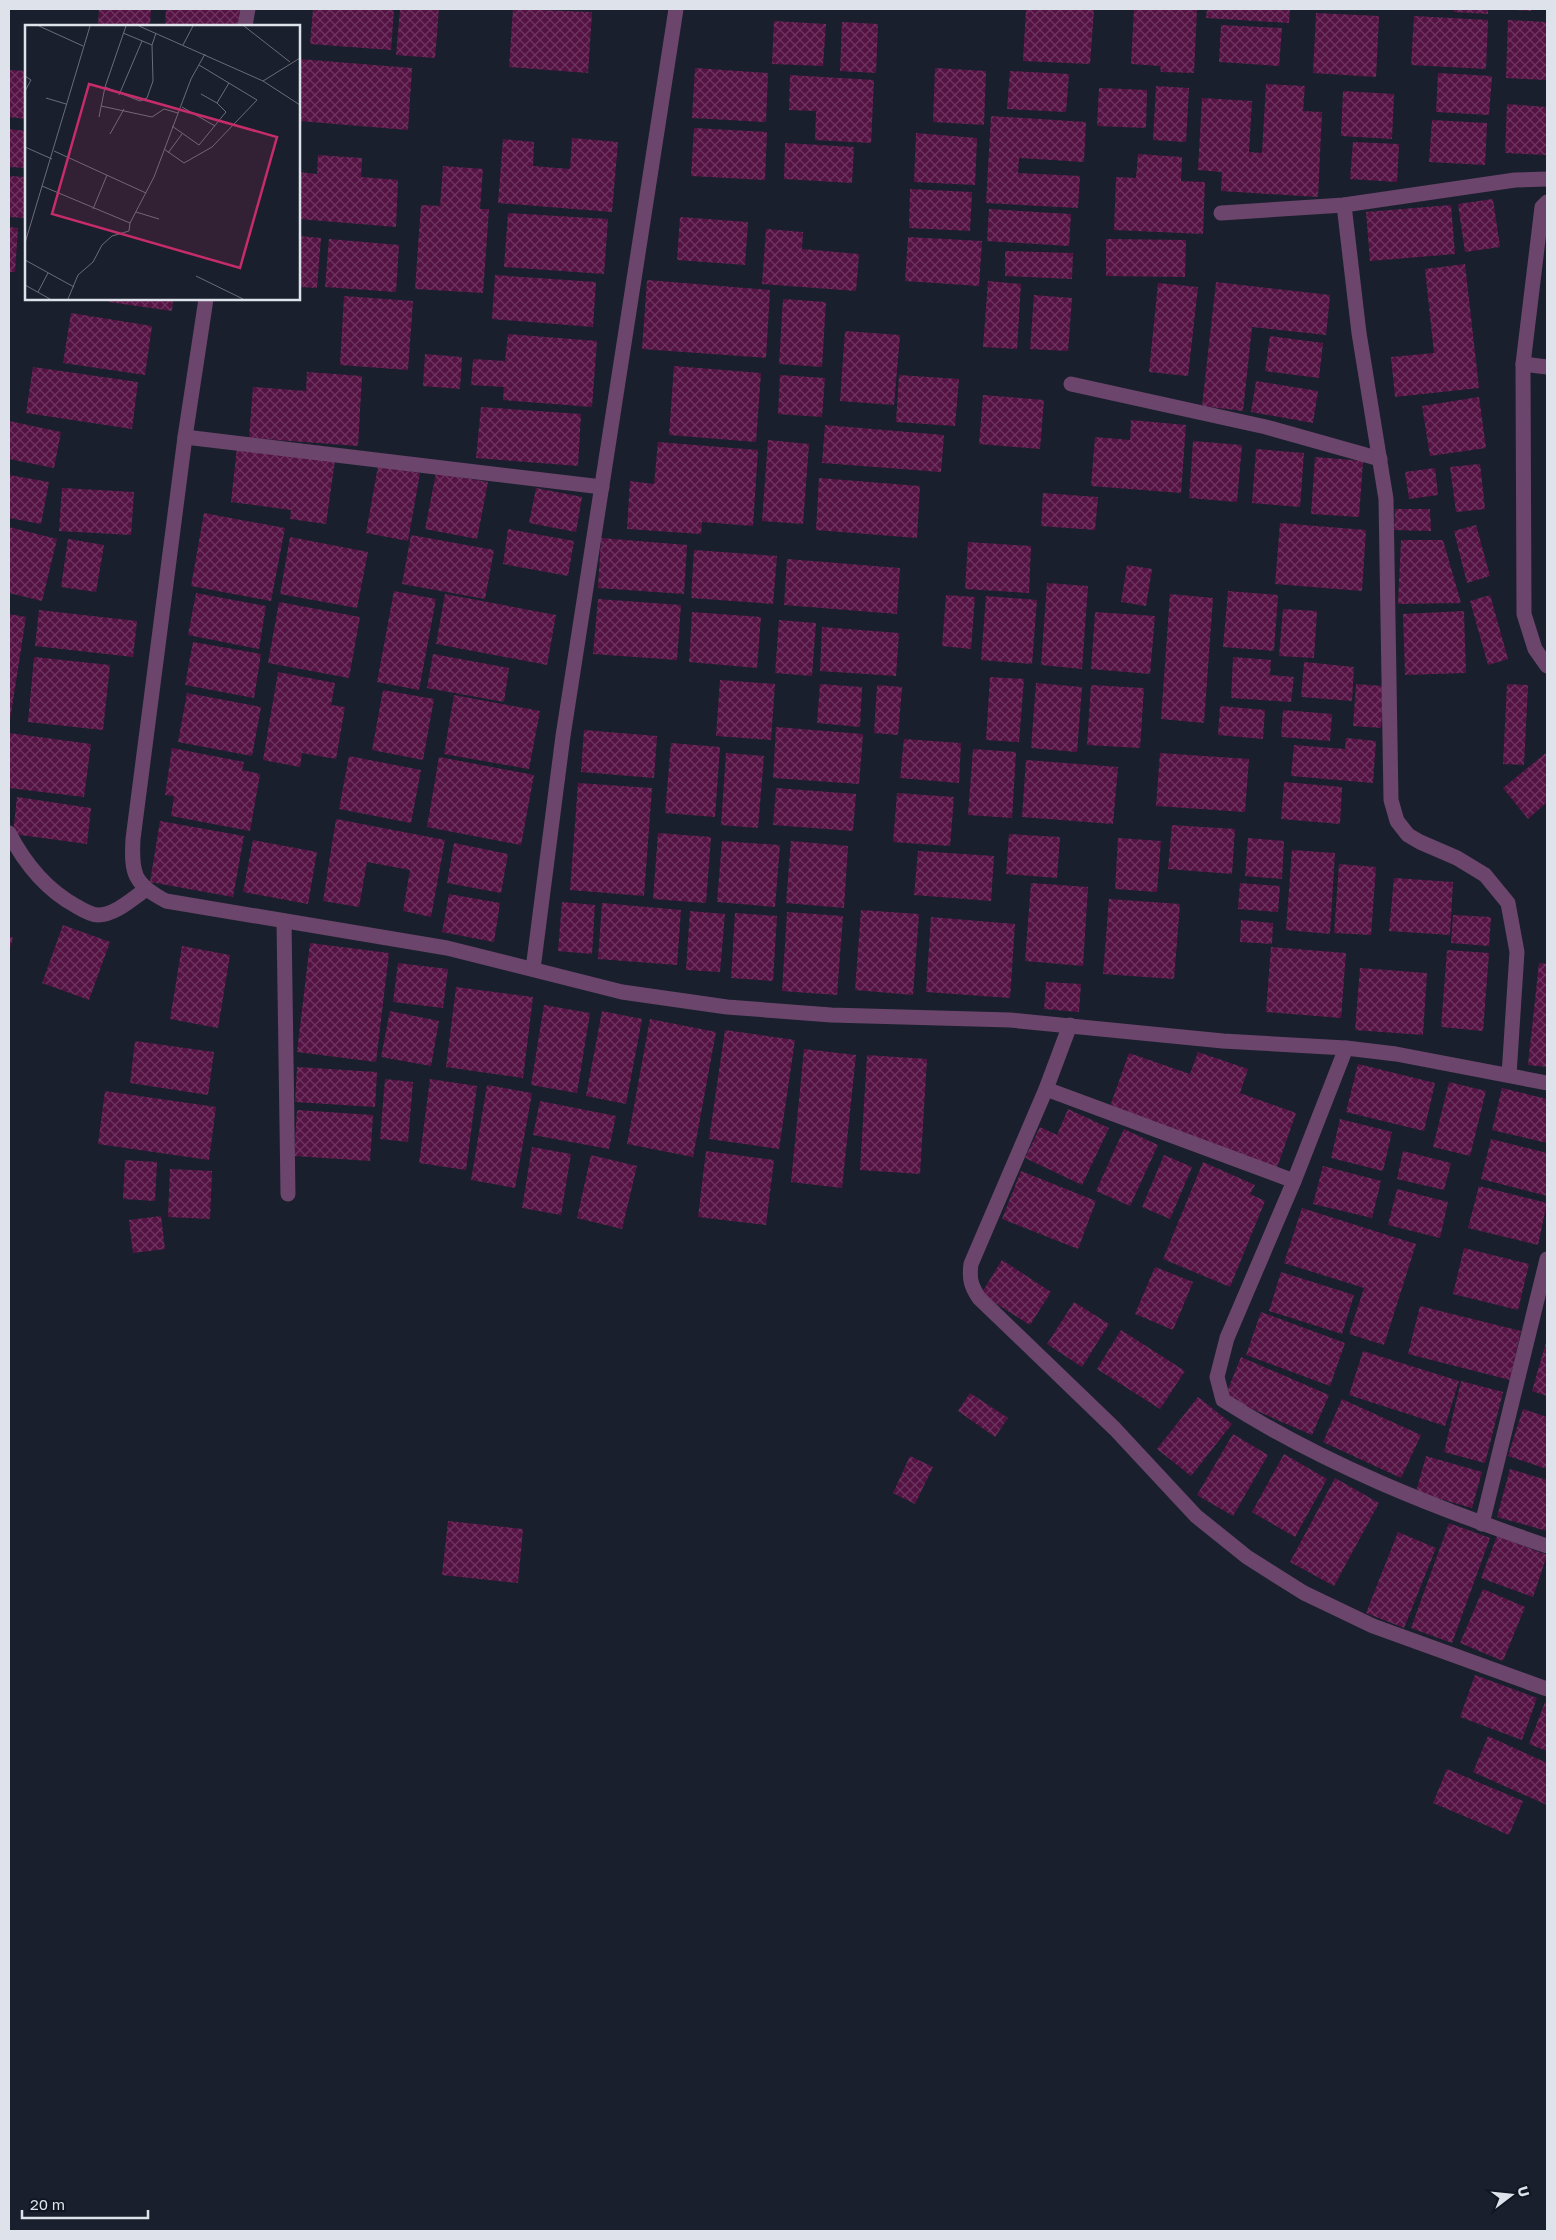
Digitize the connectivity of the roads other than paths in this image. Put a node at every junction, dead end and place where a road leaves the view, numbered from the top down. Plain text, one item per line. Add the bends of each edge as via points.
1 (248, 9) edge
2 (676, 9) edge
3 (245, 25) edge
4 (1547, 179) edge
5 (1547, 202) edge
6 (1344, 205) junction
7 (1221, 213) dead end
8 (206, 300) edge
9 (1523, 364) junction
10 (1547, 367) edge
11 (1071, 384) dead end
12 (185, 437) junction
13 (1380, 459) junction
14 (602, 486) junction
15 (1547, 666) edge
16 (9, 833) edge
17 (146, 890) junction
18 (284, 922) junction
19 (533, 969) junction
20 (1070, 1025) junction
21 (1346, 1048) junction
22 (1509, 1076) junction
23 (1547, 1083) edge
24 (1046, 1088) junction
25 (1294, 1181) junction
26 (288, 1194) dead end
27 (1547, 1259) edge
28 (1482, 1524) junction
29 (1547, 1546) edge
30 (1547, 1689) edge

1 - 3 street
2 - 14 street
4 - 6 street via 1515,180
5 - 9 street via 1542,207
6 - 7 street
6 - 13 street via 1359,333
8 - 12 street
9 - 10 street
9 - 15 street via 1524,614 1535,649
11 - 13 street via 1266,428
12 - 14 street
12 - 17 street via 133,839 135,875
13 - 22 street via 1386,499 1388,554 1391,800 1397,821 1408,834 1484,875 1508,902 1518,952
14 - 19 street via 563,736
16 - 17 street via 38,878 59,897 80,909 97,915 116,909
17 - 18 street via 166,901
18 - 19 street via 447,948
18 - 26 street
19 - 20 street via 622,992 728,1007 831,1015
20 - 21 street via 1223,1041
20 - 24 street
21 - 22 street via 1396,1054
21 - 25 street
22 - 23 street
24 - 25 street
24 - 30 street via 971,1264 969,1278 979,1298 1115,1429 1196,1516 1247,1556 1304,1593 1373,1626
25 - 28 street via 1227,1338 1217,1377 1223,1400 1336,1464
27 - 28 street
28 - 29 street

